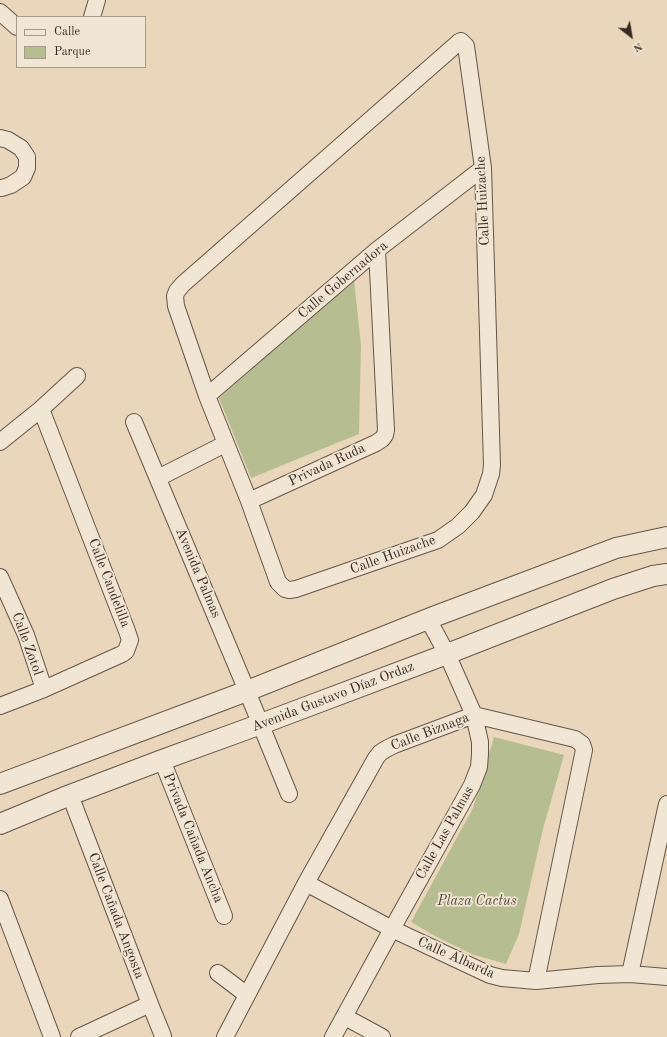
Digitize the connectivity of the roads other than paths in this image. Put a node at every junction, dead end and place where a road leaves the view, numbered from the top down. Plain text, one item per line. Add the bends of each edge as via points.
1 (98, 0) edge
2 (0, 12) edge
3 (92, 16) edge
4 (16, 26) edge
5 (0, 138) edge
6 (483, 168) junction
7 (0, 188) edge
8 (377, 250) junction
9 (77, 376) dead end
10 (207, 396) junction
11 (41, 409) junction
12 (134, 422) dead end
13 (0, 442) edge
14 (226, 444) junction
15 (158, 478) junction
16 (249, 501) junction
17 (667, 536) edge
18 (667, 574) edge
19 (0, 577) edge
20 (428, 619) junction
21 (447, 654) junction
22 (44, 689) junction
23 (248, 691) junction
24 (0, 706) edge
25 (474, 715) junction
26 (261, 724) junction
27 (162, 760) junction
28 (0, 784) edge
29 (289, 794) dead end
30 (70, 795) junction
31 (667, 804) edge
32 (0, 824) edge
33 (306, 882) junction
34 (0, 899) edge
35 (224, 916) dead end
36 (392, 929) junction
37 (218, 973) dead end
38 (630, 974) junction
39 (667, 977) edge
40 (536, 981) junction
41 (247, 994) junction
42 (150, 1004) junction
43 (345, 1016) junction
44 (163, 1036) dead end
45 (52, 1037) edge
46 (79, 1037) edge
47 (225, 1037) edge
48 (333, 1037) edge
49 (382, 1037) edge

1 - 3 street
2 - 4 street
5 - 7 street via 21,148 27,157 27,168 23,177 12,185
6 - 8 street, Calle Gobernadora
6 - 10 street, Calle Huizache via 466,46 461,41 183,284 177,292 176,306
6 - 16 street, Calle Huizache via 492,465 484,495 466,519 438,540 289,590 278,582
8 - 10 street, Calle Gobernadora
8 - 16 street, Privada Ruda via 385,435 376,443
9 - 11 street
10 - 14 street
11 - 13 street
11 - 22 street, Calle Candelilla via 130,640 122,654
12 - 15 street, Avenida Palmas
14 - 15 street
14 - 16 street
15 - 23 street, Avenida Palmas
17 - 20 street via 616,548
18 - 21 street, Avenida Gustavo Díaz Ordaz via 613,589
19 - 22 street, Calle Zotol via 26,635
20 - 21 street, Calle Las Palmas
20 - 23 street
21 - 25 street, Calle Las Palmas
21 - 26 street, Avenida Gustavo Díaz Ordaz
22 - 24 street, Calle Candelilla
23 - 26 street, Avenida Palmas
23 - 28 street
25 - 33 street, Calle Biznaga via 380,753
25 - 36 street, Calle Las Palmas via 480,742 479,767 475,778
25 - 40 street, Calle Biznaga via 575,739 582,744 584,750
26 - 27 street, Avenida Gustavo Díaz Ordaz
26 - 29 street, Avenida Palmas
27 - 30 street, Avenida Gustavo Díaz Ordaz
27 - 35 street, Privada Cañada Ancha
30 - 32 street, Avenida Gustavo Díaz Ordaz
30 - 42 street, Calle Cañada Angosta
31 - 38 street
33 - 36 street, Calle Albarda
33 - 41 street, Calle Biznaga
34 - 45 street
36 - 40 street, Calle Albarda via 490,975
36 - 43 street, Calle Las Palmas
37 - 41 street
38 - 39 street, Calle Albarda
38 - 40 street, Calle Albarda
41 - 47 street, Calle Biznaga
42 - 44 street, Calle Cañada Angosta
42 - 46 street
43 - 48 street, Calle Las Palmas
43 - 49 street

